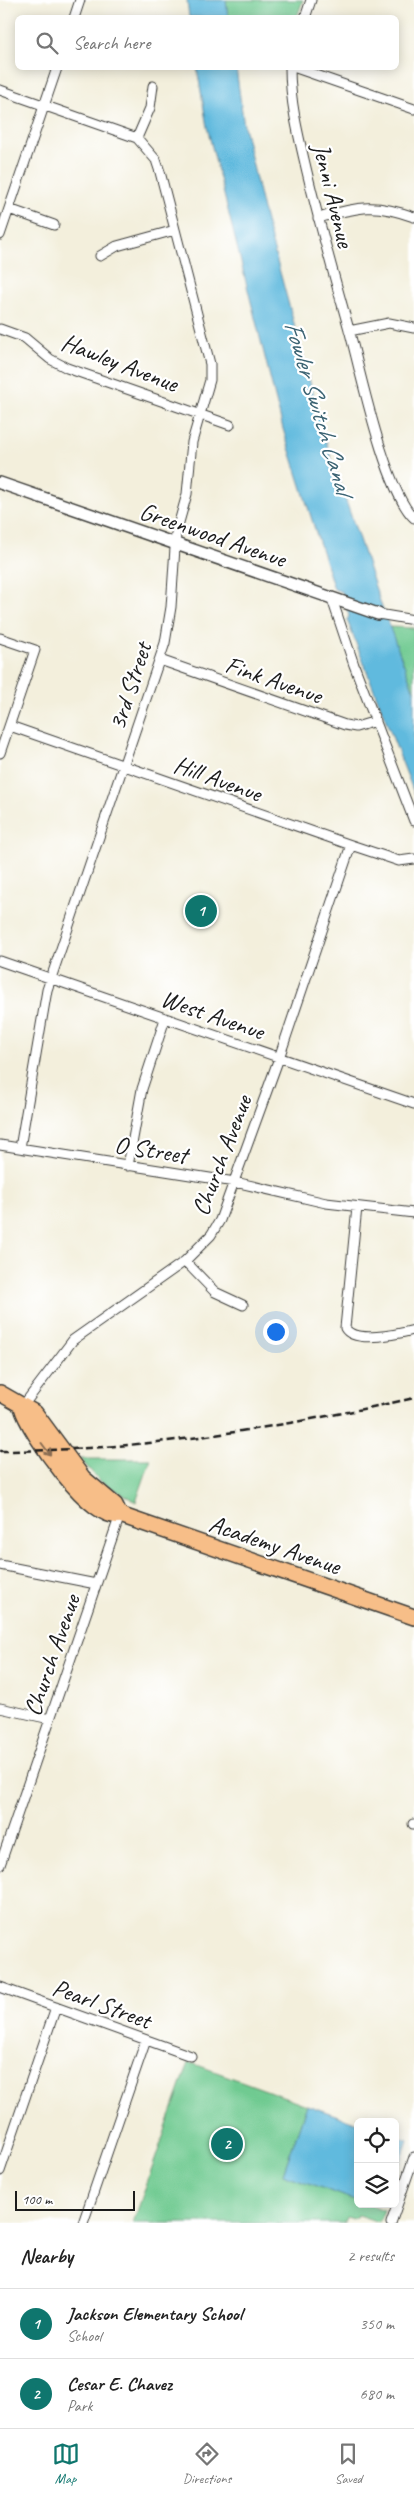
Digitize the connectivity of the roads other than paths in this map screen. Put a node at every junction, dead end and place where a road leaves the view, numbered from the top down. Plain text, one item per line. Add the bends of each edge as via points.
1 (80, 0) edge
2 (311, 0) edge
3 (75, 15) edge
4 (306, 15) edge
5 (56, 70) edge
6 (290, 70) edge
7 (302, 70) edge
8 (153, 86) dead end
9 (0, 90) edge
10 (44, 105) junction
11 (414, 109) edge
12 (137, 138) junction
13 (9, 209) junction
14 (414, 217) edge
15 (318, 218) junction
16 (54, 225) dead end
17 (175, 230) junction
18 (0, 235) edge
19 (100, 256) dead end
20 (414, 328) edge
21 (0, 329) edge
22 (349, 331) junction
23 (200, 414) junction
24 (230, 425) dead end
25 (0, 483) edge
26 (414, 518) edge
27 (175, 544) junction
28 (332, 599) junction
29 (378, 614) joint
30 (414, 620) edge
31 (0, 638) edge
32 (160, 660) junction
33 (376, 721) junction
34 (10, 726) junction
35 (0, 753) edge
36 (124, 766) junction
37 (414, 821) edge
38 (351, 846) junction
39 (414, 859) edge
40 (0, 961) edge
41 (50, 980) junction
42 (165, 1019) junction
43 (279, 1058) junction
44 (414, 1104) edge
45 (0, 1145) edge
46 (20, 1148) junction
47 (128, 1166) junction
48 (235, 1182) junction
49 (357, 1207) junction
50 (414, 1213) edge
51 (185, 1261) junction
52 (242, 1304) dead end
53 (414, 1330) edge
54 (0, 1393) edge
55 (22, 1407) junction
56 (120, 1515) junction
57 (0, 1565) edge
58 (96, 1584) junction
59 (414, 1617) edge
60 (0, 1708) edge
61 (50, 1719) junction
62 (0, 1865) edge
63 (0, 1987) edge
64 (56, 2007) junction
65 (146, 2040) junction
66 (191, 2056) dead end
67 (414, 2158) edge
68 (0, 2172) edge
69 (84, 2223) edge
70 (391, 2223) edge

1 - 3 street
2 - 4 street
5 - 10 street
6 - 15 street, Jenni Avenue via 297,129
7 - 11 street
8 - 12 street via 150,108
9 - 10 street
10 - 12 street
10 - 13 street
12 - 17 street, 3rd Street via 156,160
13 - 16 street
13 - 18 street
14 - 15 street via 370,206
15 - 22 street, Jenni Avenue
17 - 19 street via 117,246
17 - 23 street, 3rd Street via 210,364 210,380
20 - 22 street via 389,323
21 - 23 street, Hawley Avenue via 24,338 58,364
22 - 26 street, Jenni Avenue via 386,461 402,503
23 - 24 street, Hawley Avenue
23 - 27 street, 3rd Street via 192,442 187,494
25 - 27 street, Greenwood Avenue
27 - 28 street, Greenwood Avenue
27 - 32 street, 3rd Street via 170,622
28 - 29 street, Greenwood Avenue
28 - 33 street
29 - 30 street, Greenwood Avenue
31 - 34 street via 35,650
32 - 33 street, Fink Avenue via 345,725 356,727
32 - 36 street, 3rd Street
33 - 37 street
34 - 35 street
34 - 36 street, Hill Avenue
36 - 38 street, Hill Avenue
36 - 41 street, 3rd Street
38 - 39 street, Hill Avenue via 400,861
38 - 43 street, Church Avenue
40 - 41 street, West Avenue
41 - 42 street, West Avenue
41 - 46 street, 3rd Street
42 - 43 street, West Avenue
42 - 47 street via 142,1089
43 - 44 street, West Avenue
43 - 48 street, Church Avenue
45 - 46 street, O Street
46 - 47 street, O Street
47 - 48 street, O Street
48 - 49 street, O Street
48 - 51 street, Church Avenue via 211,1235
49 - 50 street, O Street
49 - 53 street via 344,1328 353,1335 367,1336
51 - 52 street via 215,1292
51 - 55 street, Church Avenue via 73,1340
54 - 55 main road
55 - 56 main road, Academy Avenue via 29,1426 75,1487 103,1512
56 - 58 street, Church Avenue
56 - 59 main road, Academy Avenue
57 - 58 street
58 - 61 street, Church Avenue
60 - 61 street
61 - 62 street, Church Avenue
63 - 64 street, Pearl Street
64 - 65 street, Pearl Street
64 - 68 street
65 - 66 street, Pearl Street
65 - 69 street
67 - 70 street

